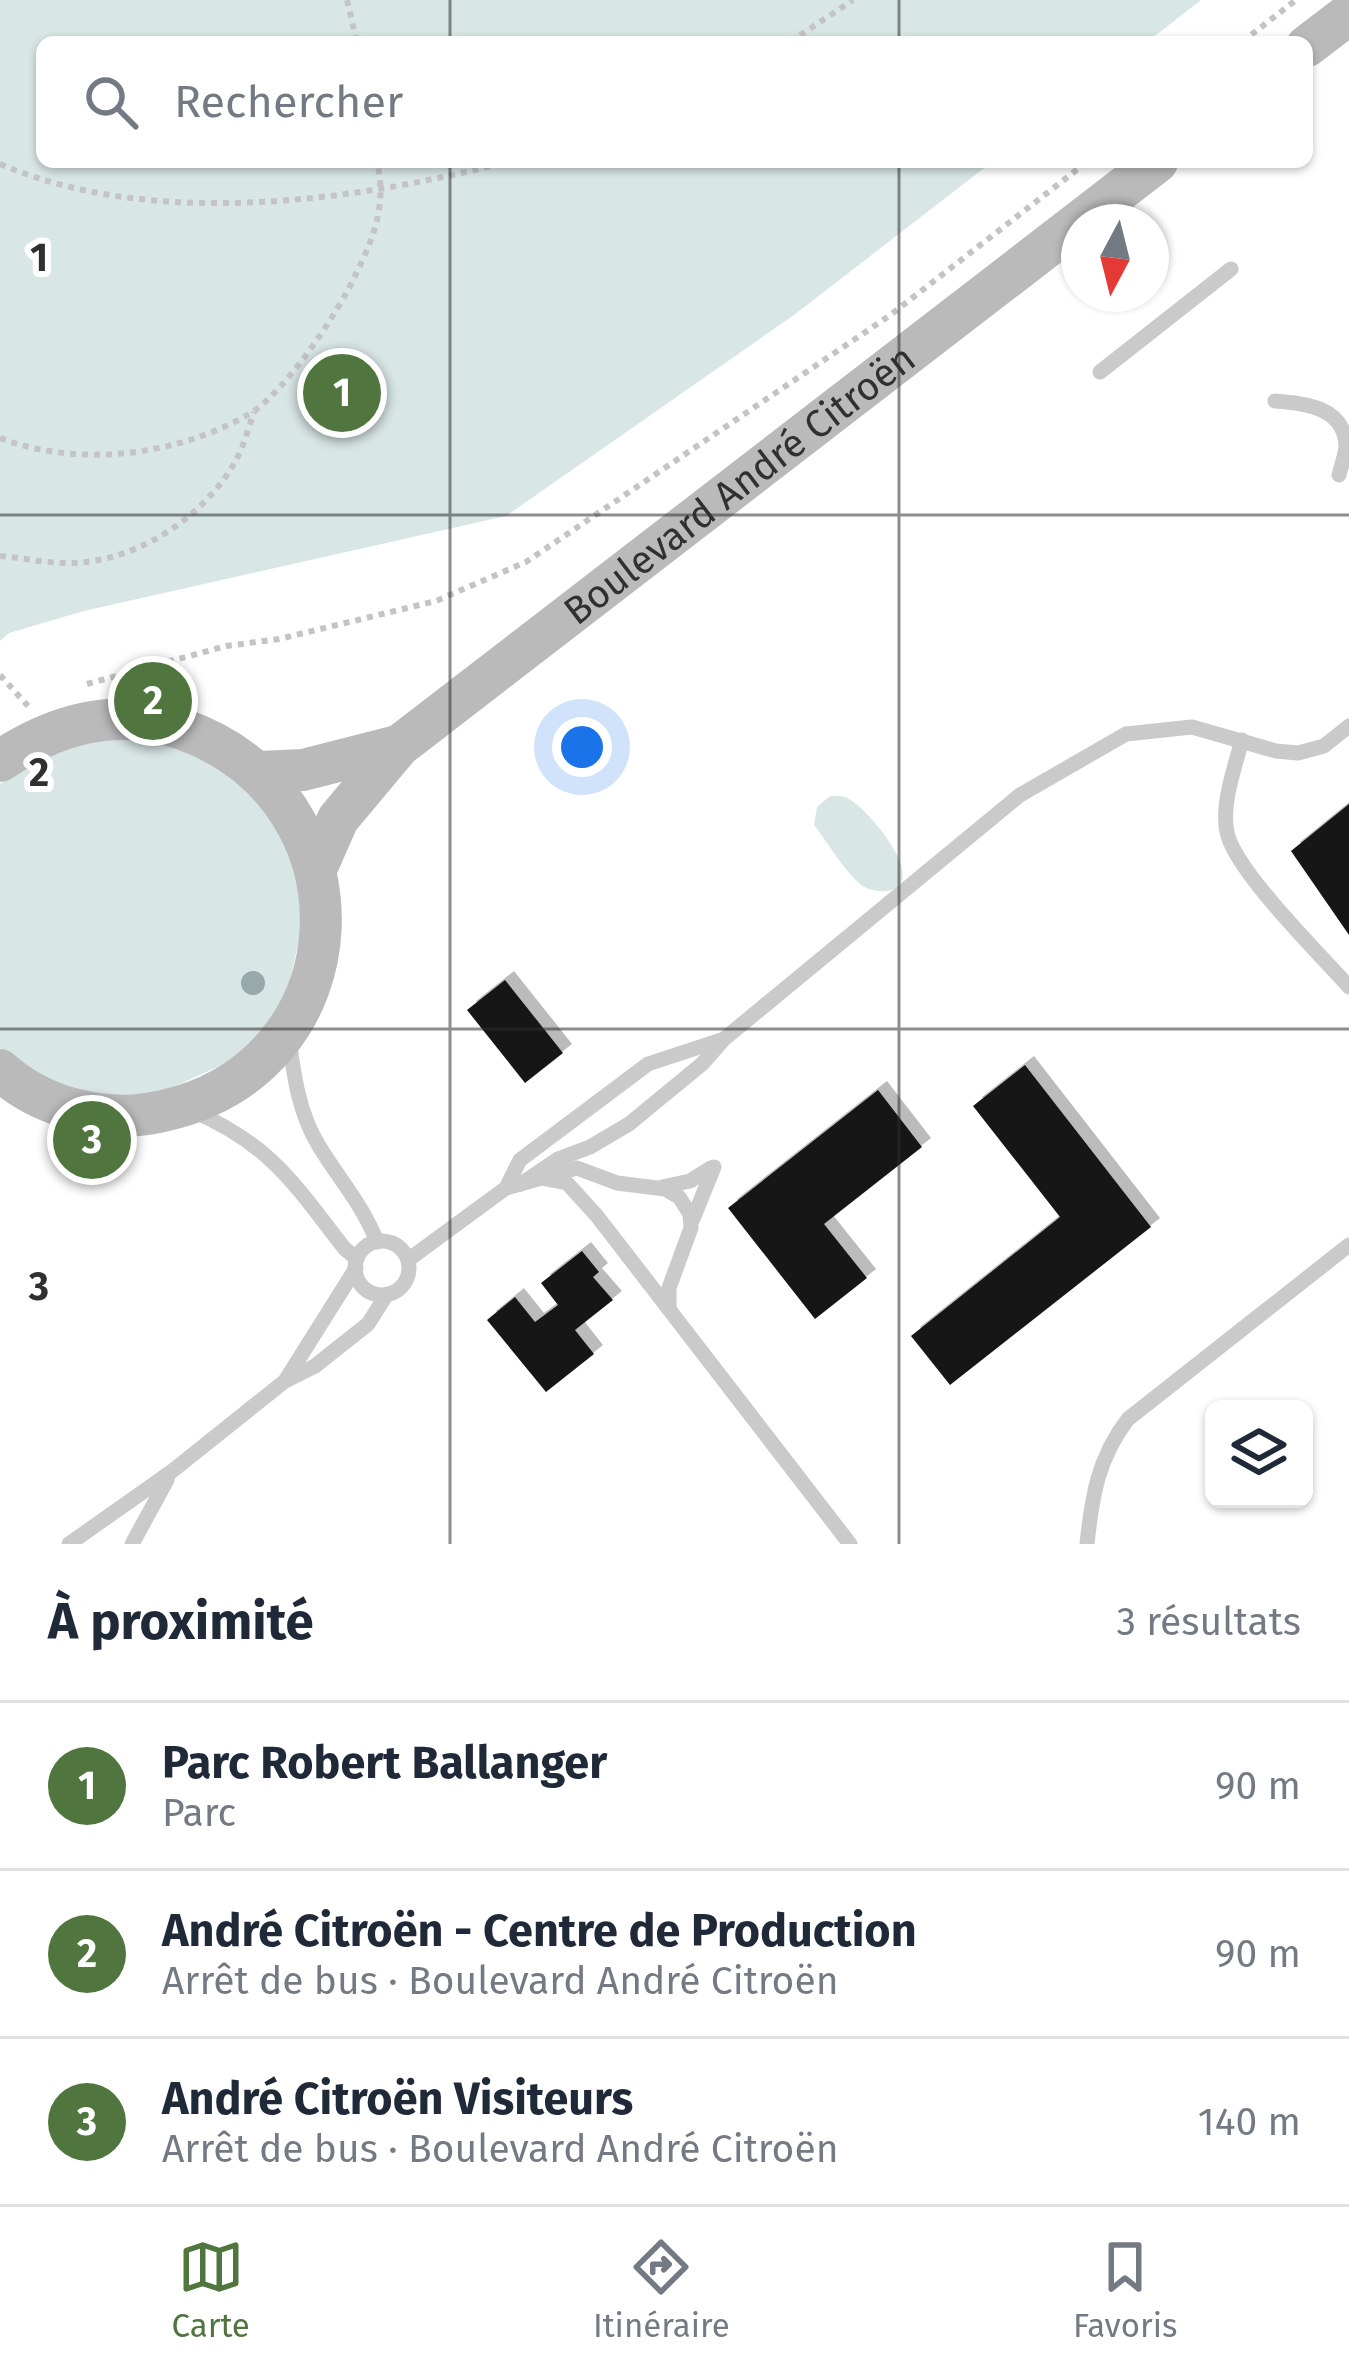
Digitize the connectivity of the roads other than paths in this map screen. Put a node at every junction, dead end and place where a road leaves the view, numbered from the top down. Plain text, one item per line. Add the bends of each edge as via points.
1 (1349, 14) edge
2 (1313, 41) edge
3 (1149, 168) edge
4 (1232, 269) dead end
5 (1100, 372) dead end
6 (1275, 401) dead end
7 (1339, 475) dead end
8 (1349, 726) edge
9 (1242, 740) junction
10 (399, 746) junction
11 (0, 761) edge
12 (259, 772) junction
13 (316, 868) junction
14 (1349, 987) edge
15 (287, 1029) junction
16 (724, 1039) junction
17 (5, 1080) edge
18 (183, 1107) junction
19 (542, 1178) junction
20 (514, 1186) junction
21 (657, 1187) junction
22 (691, 1228) junction
23 (377, 1242) junction
24 (1349, 1246) edge
25 (408, 1260) junction
26 (356, 1263) junction
27 (387, 1294) junction
28 (669, 1309) junction
29 (285, 1381) junction
30 (171, 1472) junction
31 (69, 1544) edge
32 (132, 1544) edge
33 (850, 1544) edge
34 (1087, 1544) edge

1 - 2 main road
3 - 10 main road, Boulevard André Citroën
4 - 5 lane
6 - 7 lane via 1315,404 1335,420 1346,444
8 - 9 lane via 1298,753
9 - 14 lane via 1226,831 1237,858
9 - 16 lane via 1192,727 1126,734 1079,758 1020,795
10 - 12 main road, Boulevard André Citroën via 303,770
10 - 13 main road, Boulevard André Citroën via 338,820
11 - 12 main road, Boulevard André Citroën via 50,732 134,719 214,741
12 - 13 main road, Boulevard André Citroën via 294,817
13 - 15 main road, Boulevard André Citroën via 322,902 315,968
15 - 18 main road, Boulevard André Citroën via 252,1069
15 - 23 lane via 305,1118
16 - 20 lane via 628,1124
16 - 20 lane via 648,1064 520,1160
17 - 18 main road, Boulevard André Citroën via 80,1111
18 - 26 lane via 269,1154
19 - 20 lane
19 - 21 lane via 577,1168 617,1184
19 - 28 lane via 567,1184
20 - 25 lane
21 - 22 lane via 679,1197
21 - 22 lane via 714,1167
22 - 28 lane
23 - 25 lane via 398,1246
23 - 26 lane
24 - 34 lane via 1128,1419 1107,1446 1093,1488
25 - 27 lane via 407,1278
26 - 27 lane via 362,1285
26 - 29 lane
27 - 29 lane via 368,1324
28 - 33 lane
29 - 30 lane
30 - 31 lane
30 - 32 lane

